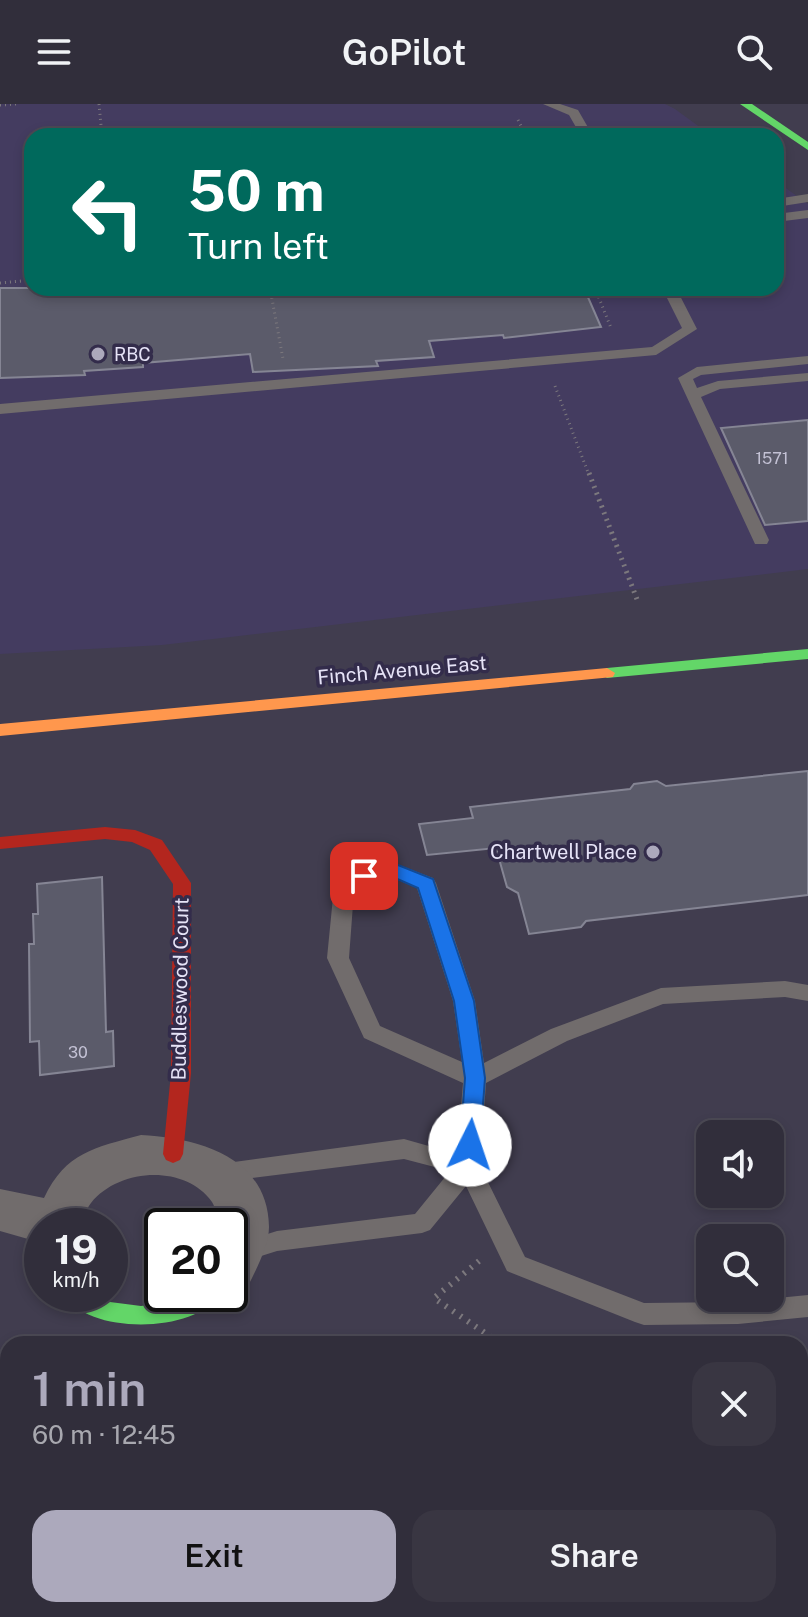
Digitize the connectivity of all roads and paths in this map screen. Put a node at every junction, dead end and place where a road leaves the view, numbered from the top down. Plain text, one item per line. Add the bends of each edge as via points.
1 (17, 104) edge
2 (99, 104) edge
3 (549, 104) edge
4 (745, 104) edge
5 (0, 105) edge
6 (518, 120) dead end
7 (101, 128) edge
8 (522, 128) edge
9 (582, 128) edge
10 (780, 128) edge
11 (784, 131) edge
12 (808, 147) edge
13 (808, 198) edge
14 (784, 202) edge
15 (808, 214) edge
16 (784, 217) edge
17 (24, 281) edge
18 (0, 283) edge
19 (272, 296) edge
20 (598, 296) edge
21 (673, 296) edge
22 (618, 354) junction
23 (808, 360) edge
24 (808, 377) edge
25 (553, 382) dead end
26 (290, 383) junction
27 (692, 395) junction
28 (0, 409) edge
29 (761, 540) dead end
30 (638, 602) dead end
31 (808, 654) edge
32 (0, 730) edge
33 (0, 843) edge
34 (808, 993) edge
35 (475, 1078) junction
36 (173, 1154) junction
37 (468, 1166) junction
38 (217, 1173) junction
39 (63, 1208) edge
40 (242, 1208) edge
41 (0, 1210) edge
42 (24, 1216) edge
43 (504, 1240) junction
44 (248, 1255) edge
45 (808, 1306) edge
46 (105, 1312) edge
47 (172, 1312) edge
48 (489, 1336) edge

1 - 5 path
2 - 7 path
3 - 9 lane via 574,113
4 - 10 main road
6 - 8 path
11 - 12 main road
13 - 14 lane
15 - 16 lane
17 - 18 path
19 - 26 path
20 - 22 path
21 - 22 lane via 690,329 656,351
22 - 26 lane
23 - 27 lane via 697,371 685,378
24 - 27 lane via 718,385
25 - 30 path
26 - 28 lane
27 - 29 lane
31 - 32 main road, Finch Avenue East
33 - 36 main road, Buddleswood Court via 105,833 135,836 156,845 182,883 181,1073
34 - 35 lane via 785,989 661,996 559,1035
35 - 35 lane via 464,1001 426,883 383,866 344,887 338,958 372,1032
35 - 37 lane
36 - 38 street
36 - 39 street via 114,1162 89,1177
37 - 38 lane via 404,1149
37 - 43 lane
37 - 44 lane via 422,1223 277,1241
38 - 40 street
41 - 42 street
43 - 45 lane via 516,1264 644,1314
43 - 48 path via 434,1298
46 - 47 main road via 138,1317

